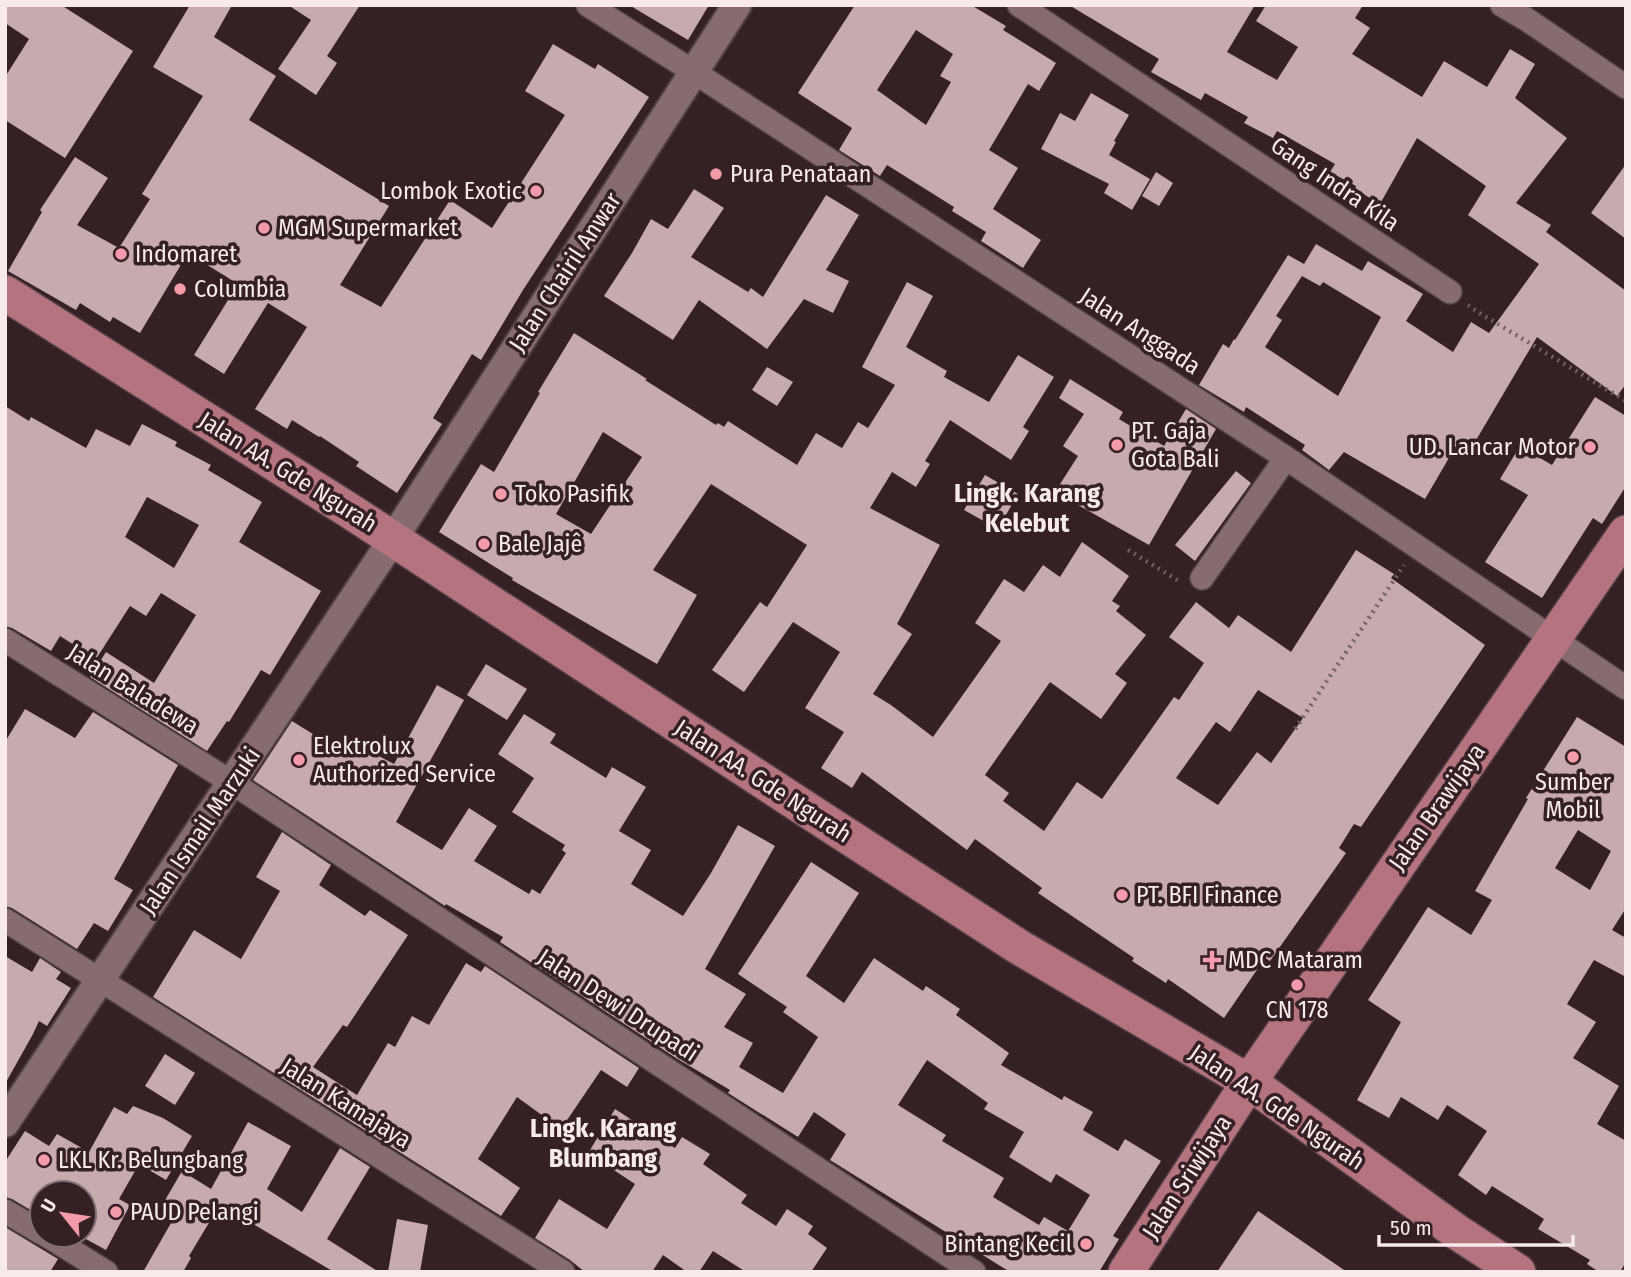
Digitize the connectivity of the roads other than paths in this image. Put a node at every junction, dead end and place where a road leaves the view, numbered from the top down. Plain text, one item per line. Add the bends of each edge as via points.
1 (588, 5) edge
2 (737, 5) edge
3 (1019, 5) edge
4 (1502, 5) edge
5 (694, 72) junction
6 (1626, 87) edge
7 (1450, 292) road end
8 (5, 293) edge
9 (1286, 458) junction
10 (1626, 533) edge
11 (393, 539) junction
12 (1202, 578) road end
13 (1554, 639) junction
14 (5, 640) edge
15 (1626, 688) edge
16 (232, 783) junction
17 (5, 920) edge
18 (101, 979) junction
19 (1248, 1082) junction
20 (5, 1123) edge
21 (5, 1210) edge
22 (28, 1224) edge
23 (68, 1249) edge
24 (106, 1272) edge
25 (563, 1272) edge
26 (974, 1272) edge
27 (1126, 1272) edge
28 (1518, 1272) edge

1 - 5 street, Jalan Anggada
2 - 5 street, Jalan Chairil Anwar
3 - 7 street, Gang Indra Kila
4 - 6 street
5 - 9 street, Jalan Anggada
5 - 11 street, Jalan Chairil Anwar
8 - 11 main road, Jalan AA. Gde Ngurah
9 - 12 street
9 - 13 street, Jalan Anggada
10 - 13 main road, Jalan Brawijaya
11 - 16 street, Jalan Ismail Marzuki
11 - 19 main road, Jalan AA. Gde Ngurah via 1019,947
13 - 15 street, Jalan Anggada
13 - 19 main road, Jalan Brawijaya
14 - 16 street, Jalan Baladewa
16 - 18 street, Jalan Ismail Marzuki
16 - 26 street, Jalan Dewi Drupadi
17 - 18 street, Jalan Kamajaya
18 - 20 street, Jalan Ismail Marzuki
18 - 25 street, Jalan Kamajaya
19 - 27 main road, Jalan Sriwijaya
19 - 28 main road, Jalan AA. Gde Ngurah
21 - 22 street
23 - 24 street

